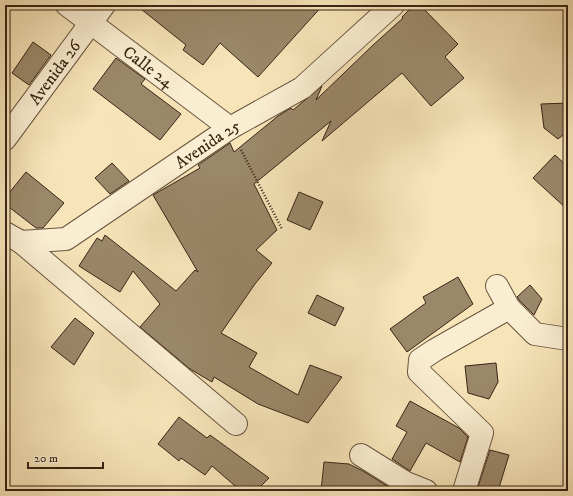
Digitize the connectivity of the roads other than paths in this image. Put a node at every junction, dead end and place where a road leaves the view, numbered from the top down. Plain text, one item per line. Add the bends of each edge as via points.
1 (67, 5) edge
2 (104, 5) edge
3 (393, 5) edge
4 (91, 23) junction
5 (230, 128) junction
6 (5, 139) edge
7 (13, 237) edge
8 (497, 286) dead end
9 (509, 308) junction
10 (568, 340) edge
11 (236, 424) dead end
12 (361, 455) dead end
13 (426, 491) edge
14 (464, 491) edge

1 - 4 street, Calle 24
2 - 4 street, Avenida 26
3 - 5 street, Avenida 25 via 302,88
4 - 5 street, Calle 24
4 - 6 street, Avenida 26
5 - 7 street, Avenida 25 via 66,239
7 - 11 street
8 - 9 street
9 - 10 street via 535,334
9 - 14 street via 420,360 420,372 482,433
12 - 13 street via 406,483

